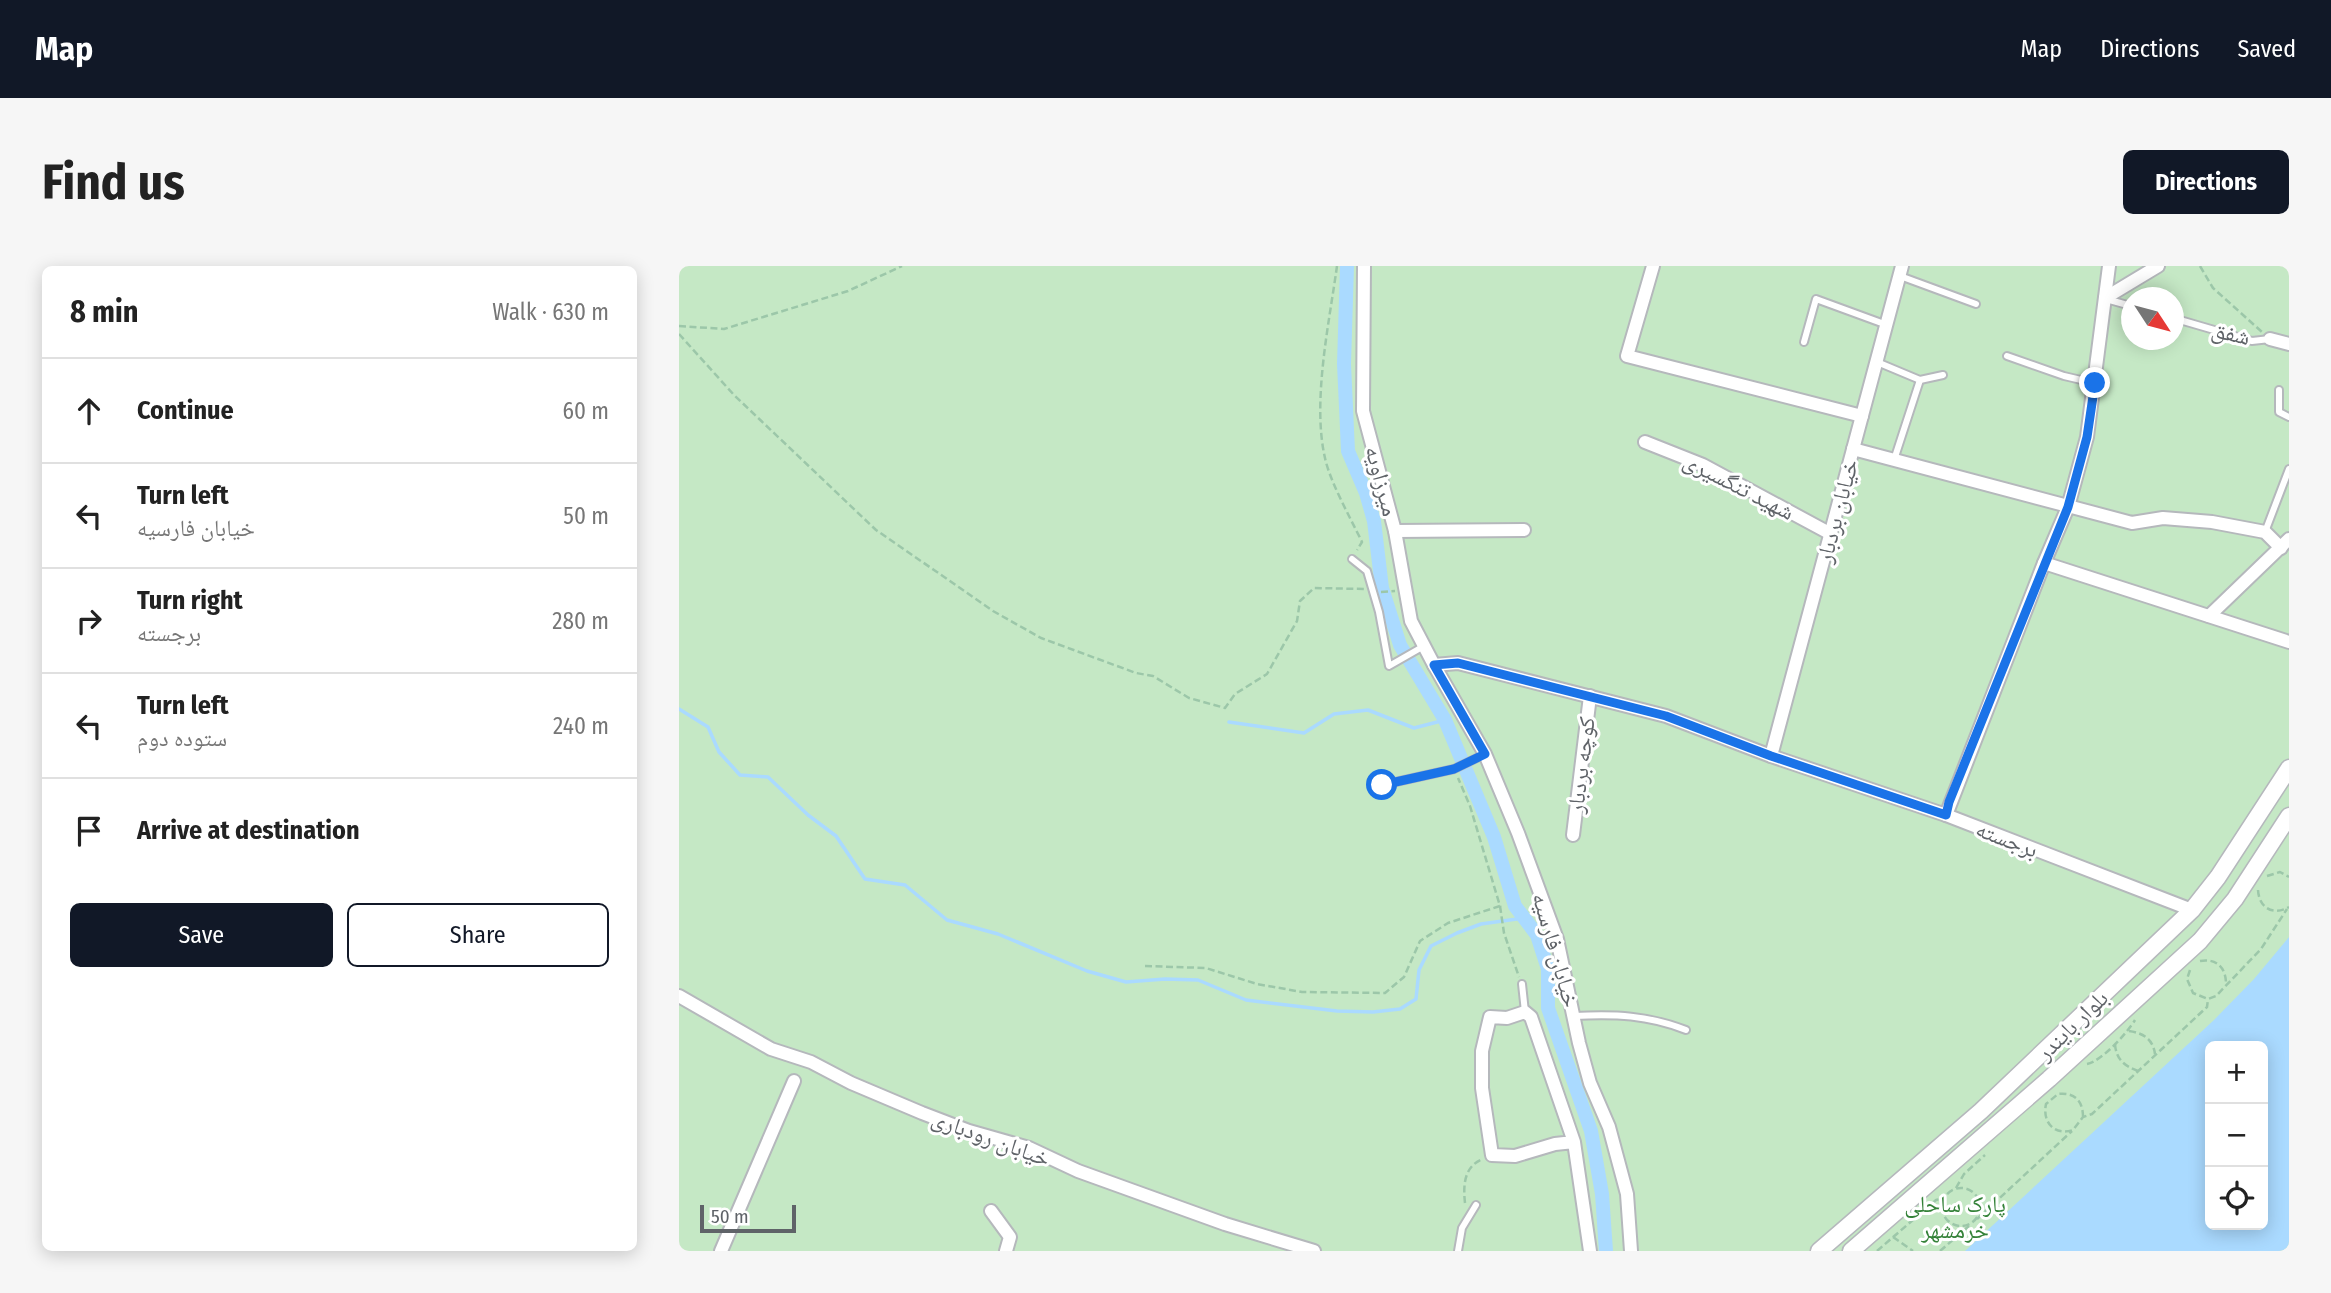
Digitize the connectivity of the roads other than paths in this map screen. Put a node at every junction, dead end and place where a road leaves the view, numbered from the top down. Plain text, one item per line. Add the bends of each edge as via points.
1 (1364, 266) edge
2 (1653, 266) edge
3 (2109, 266) edge
4 (2158, 266) edge
5 (1901, 271) edge
6 (2105, 298) junction
7 (2121, 303) edge
8 (1976, 304) dead end
9 (2184, 321) edge
10 (1887, 324) junction
11 (2270, 339) joint
12 (1804, 342) dead end
13 (2289, 344) edge
14 (2007, 356) dead end
15 (1877, 362) junction
16 (1943, 375) dead end
17 (1920, 380) junction
18 (2095, 383) junction
19 (2280, 390) dead end
20 (1862, 416) junction
21 (2289, 417) edge
22 (1645, 442) dead end
23 (1853, 449) junction
24 (1893, 460) junction
25 (2289, 469) edge
26 (2068, 507) junction
27 (1524, 530) dead end
28 (1395, 531) junction
29 (2265, 532) junction
30 (1831, 534) junction
31 (2285, 544) edge
32 (1352, 559) road end
33 (2044, 563) junction
34 (2209, 616) junction
35 (2289, 642) edge
36 (1420, 649) junction
37 (1434, 665) junction
38 (1590, 696) junction
39 (1771, 756) junction
40 (1479, 758) junction
41 (2289, 768) edge
42 (1382, 785) dead end
43 (1946, 815) junction
44 (2289, 816) edge
45 (1573, 835) dead end
46 (2192, 910) junction
47 (1522, 984) road end
48 (679, 996) edge
49 (1525, 1012) junction
50 (1574, 1016) junction
51 (1686, 1030) dead end
52 (2033, 1062) junction
53 (2049, 1079) junction
54 (794, 1081) dead end
55 (1574, 1142) junction
56 (1476, 1205) dead end
57 (991, 1211) dead end
58 (721, 1251) edge
59 (1006, 1251) edge
60 (1314, 1251) edge
61 (1458, 1251) edge
62 (1590, 1251) edge
63 (1631, 1251) edge
64 (1819, 1251) edge
65 (1850, 1251) edge

1 - 28 street, میرزاویه via 1363,411
2 - 20 street via 1627,356
3 - 6 street
4 - 6 street
5 - 8 lane
5 - 10 street, خیابان بردبار
6 - 7 lane
6 - 18 street
9 - 11 lane, شفق via 2252,341
10 - 12 lane via 1816,299
10 - 15 street, خیابان بردبار
11 - 13 street, شفق
14 - 18 lane
15 - 17 lane
15 - 20 street, خیابان بردبار
16 - 17 lane
17 - 24 lane
18 - 26 street via 2087,437
19 - 21 lane via 2279,412
20 - 23 street, خیابان بردبار
22 - 30 street, شهید تنگسیری via 1703,465
23 - 24 street
23 - 30 street, خیابان بردبار
24 - 26 street
25 - 29 lane
26 - 29 street via 2132,523 2162,518
26 - 33 street
27 - 28 street
28 - 36 street, میرزاویه
29 - 31 street
30 - 39 street, خیابان بردبار
31 - 34 street
32 - 36 lane via 1367,571 1376,590 1389,666
33 - 34 street
33 - 43 street
34 - 35 street
36 - 37 street, میرزاویه
37 - 38 street, برجسته via 1458,663
37 - 40 street, خیابان فارسیه
38 - 39 street, برجسته via 1666,716
38 - 45 street, کوچه بردبار
39 - 43 street, برجسته
40 - 42 lane
40 - 50 street, خیابان فارسیه via 1518,833 1557,939
41 - 46 street, بلوار بایندر
43 - 46 street, برجسته
44 - 53 street, بلوار بایندر via 2235,899 2200,941
46 - 52 street, بلوار بایندر
47 - 49 lane
48 - 60 street, خیابان رودباری via 771,1049 811,1062 922,1113 1029,1148 1078,1171 1225,1224
49 - 55 street, خیابان فارسیه via 1531,1017
49 - 55 street, خیابان فارسیه via 1490,1017 1482,1051 1482,1088 1492,1155 1515,1156
50 - 51 lane via 1616,1014 1657,1019
50 - 63 street, خیابان فارسیه via 1590,1083 1609,1127 1627,1194
52 - 53 street
52 - 64 street, بلوار بایندر
53 - 65 street, بلوار بایندر
54 - 58 street
55 - 62 street, خیابان فارسیه
56 - 61 lane via 1462,1228
57 - 59 street via 1010,1237

